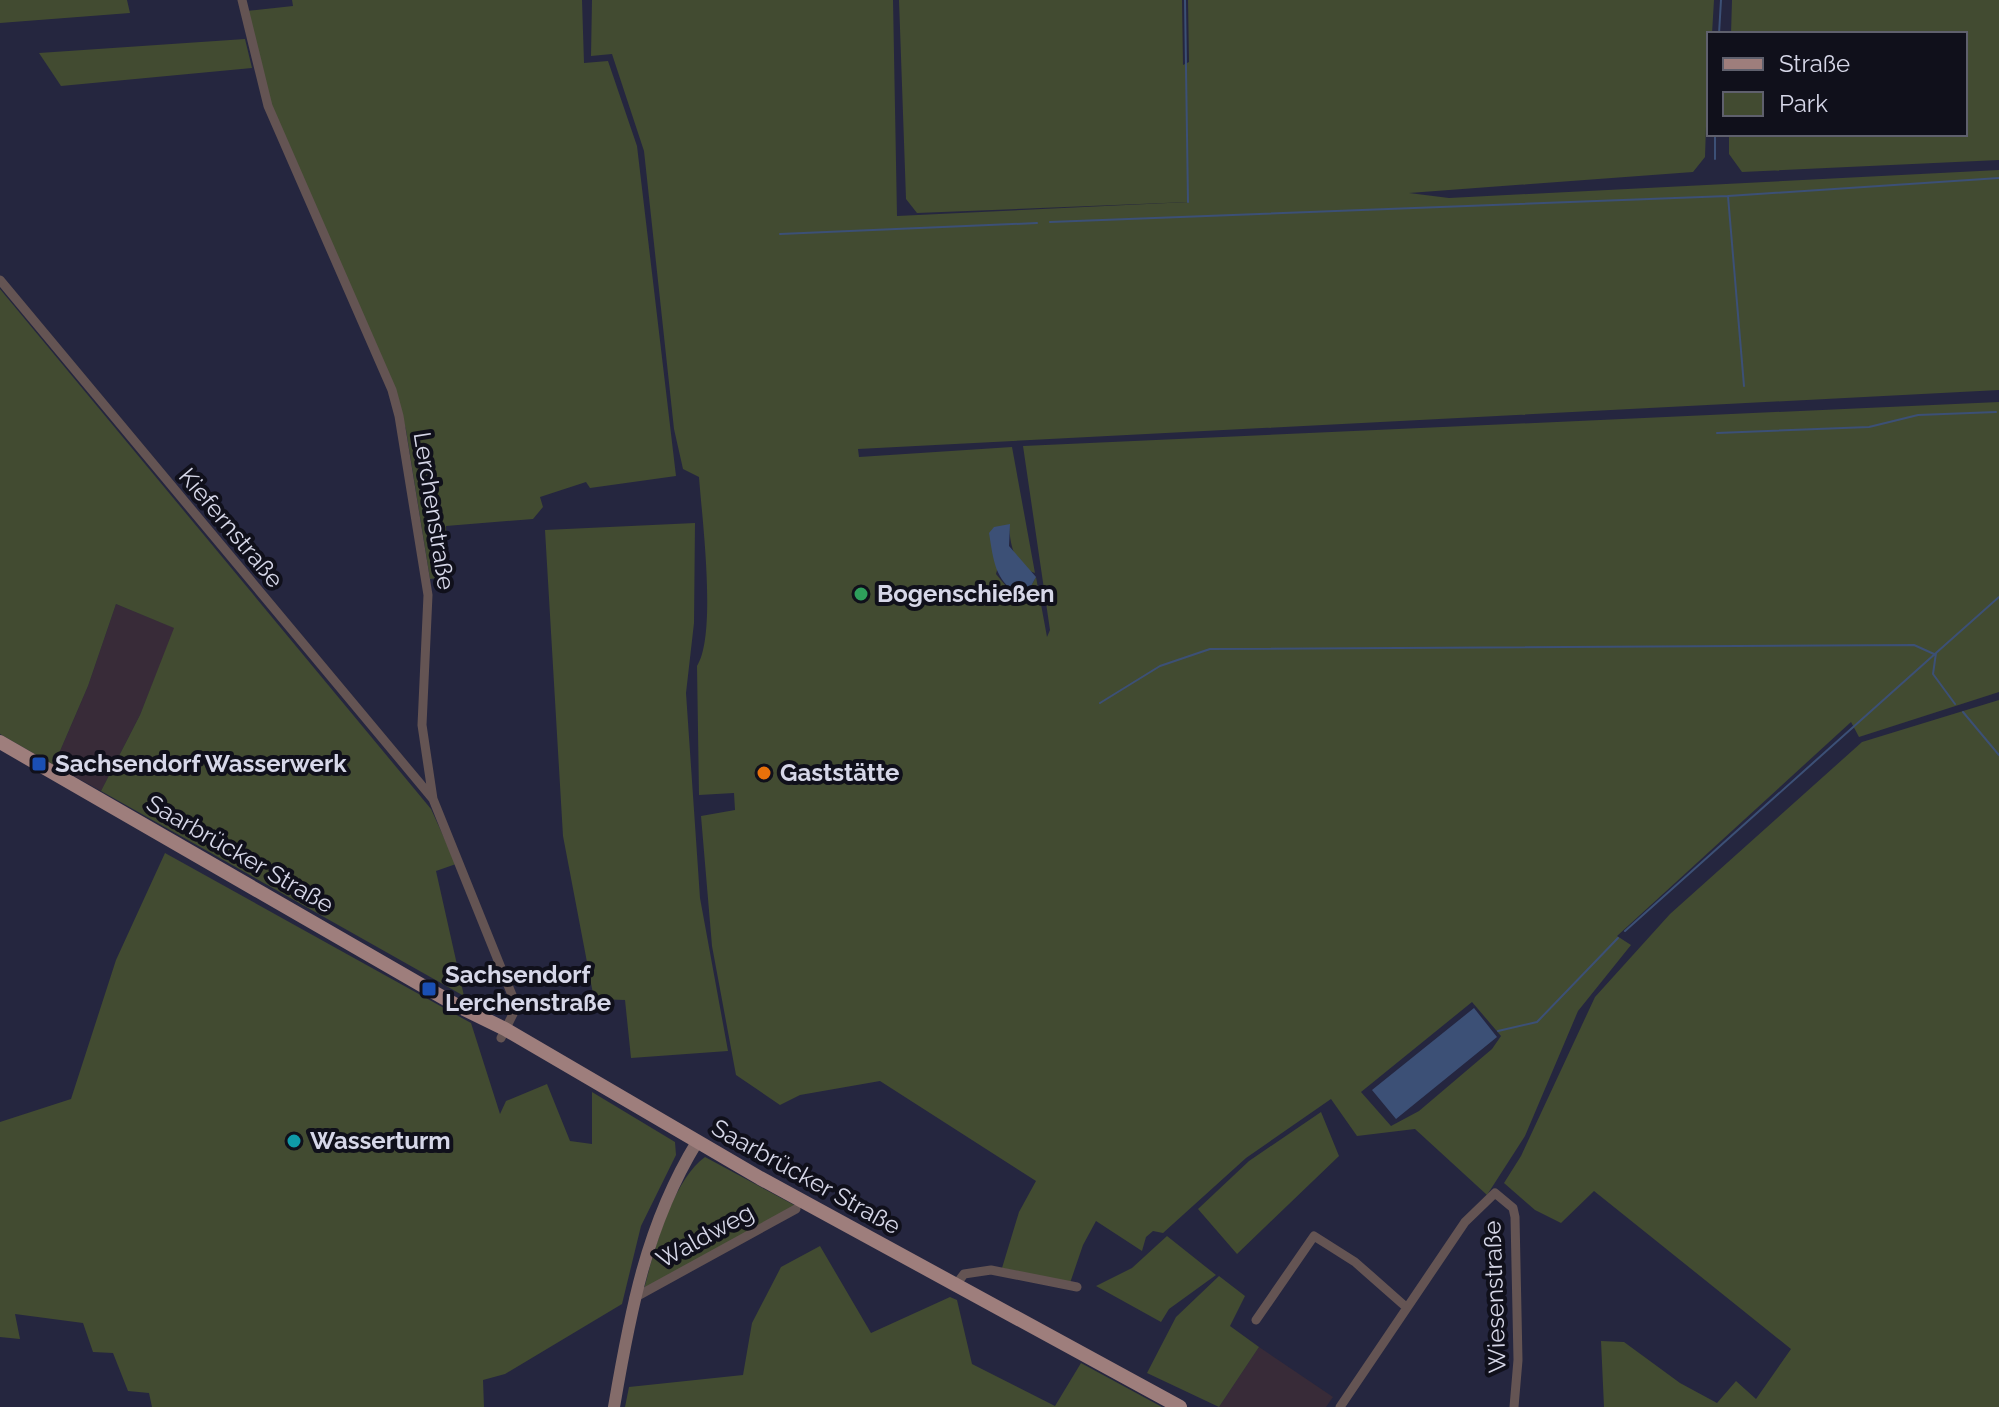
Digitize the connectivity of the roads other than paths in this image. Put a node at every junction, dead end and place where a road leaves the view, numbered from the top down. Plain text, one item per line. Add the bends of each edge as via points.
1 (242, 0) edge
2 (0, 280) edge
3 (0, 742) edge
4 (433, 799) junction
5 (503, 1033) junction
6 (697, 1142) junction
7 (796, 1209) dead end
8 (955, 1286) junction
9 (1077, 1287) dead end
10 (633, 1299) junction
11 (1406, 1307) junction
12 (1256, 1320) dead end
13 (614, 1407) edge
14 (1180, 1407) edge
15 (1340, 1407) edge
16 (1514, 1407) edge

1 - 4 street, Lerchenstraße via 268,106 399,416 428,595 422,725
2 - 4 street, Kiefernstraße
3 - 5 main road, Saarbrücker Straße
4 - 5 street, Lerchenstraße via 514,1000 515,1010
5 - 6 main road, Saarbrücker Straße
6 - 8 main road, Saarbrücker Straße
6 - 10 main road via 661,1210
7 - 10 street, Waldweg
8 - 9 street via 964,1274 984,1269
8 - 14 main road, Saarbrücker Straße
10 - 13 main road
11 - 12 street via 1355,1262 1314,1236
11 - 15 street
11 - 16 street, Wiesenstraße via 1465,1222 1495,1193 1513,1208 1518,1374

